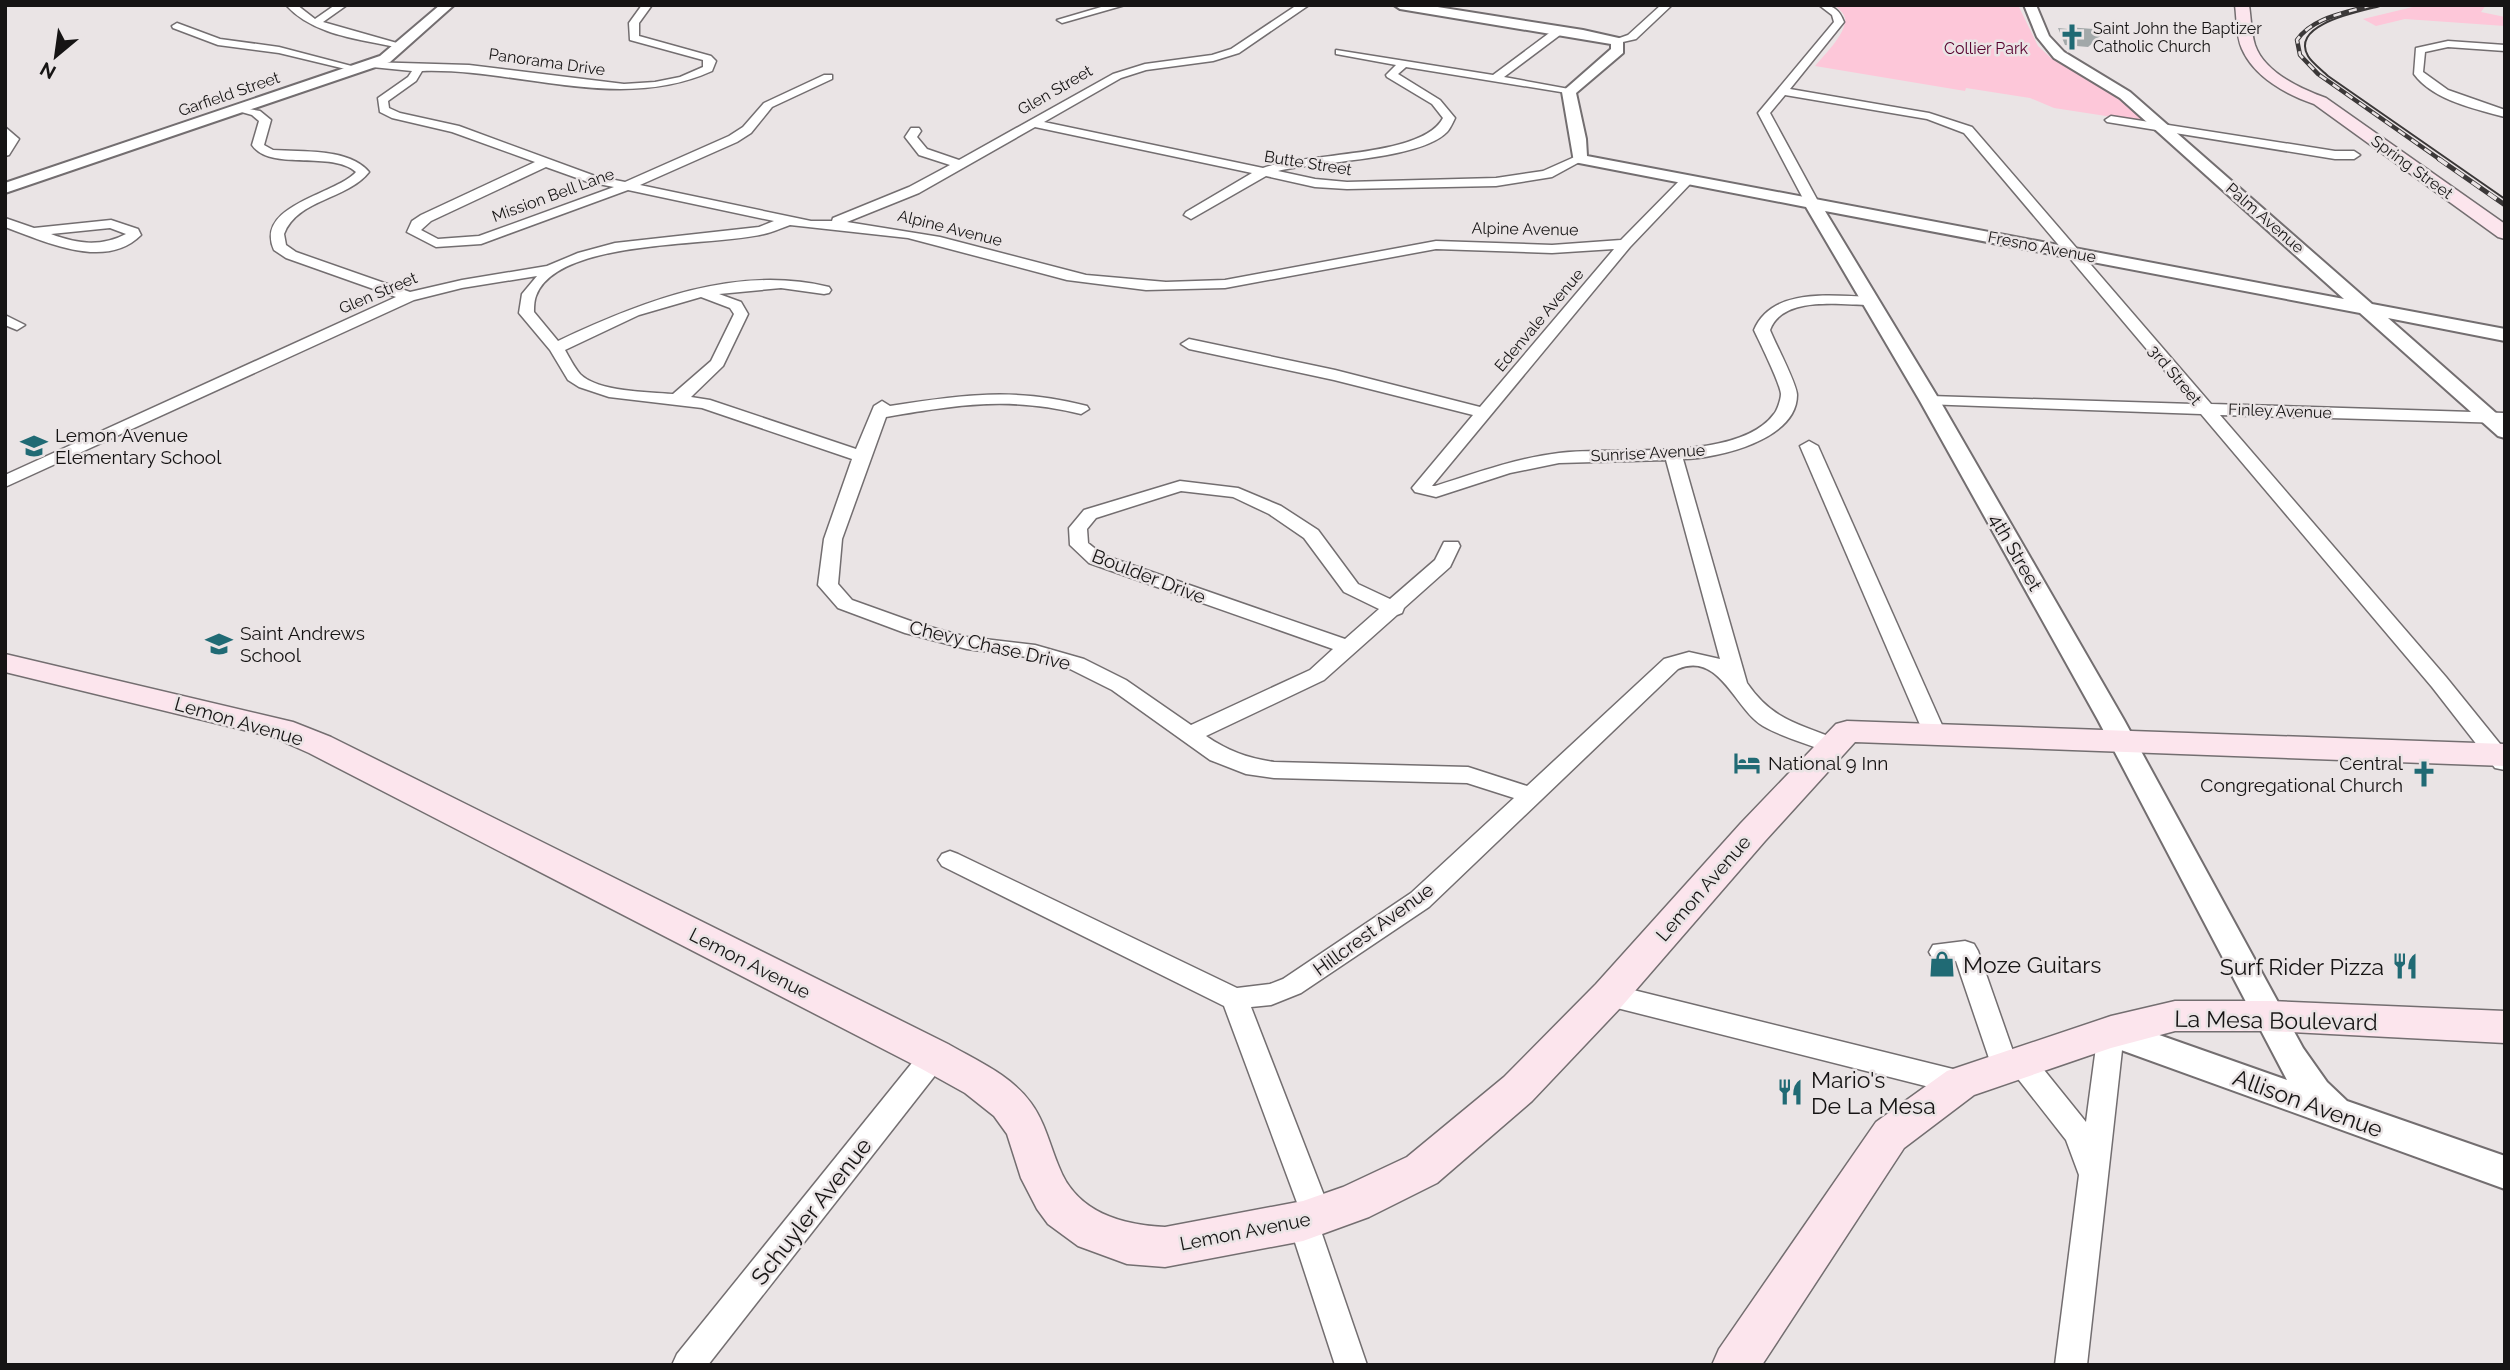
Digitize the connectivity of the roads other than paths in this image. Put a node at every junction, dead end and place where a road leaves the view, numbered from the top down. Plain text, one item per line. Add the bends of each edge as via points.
1 (290, 5) edge
2 (342, 5) edge
3 (448, 5) edge
4 (647, 5) edge
5 (1120, 5) edge
6 (1304, 5) edge
7 (1400, 5) edge
8 (1667, 5) edge
9 (1824, 5) edge
10 (2030, 5) edge
11 (2242, 5) edge
12 (1062, 20) dead end
13 (315, 23) junction
14 (177, 26) dead end
15 (1560, 30) junction
16 (1618, 43) junction
17 (399, 45) junction
18 (2505, 48) edge
19 (1340, 52) dead end
20 (2272, 55) dead end
21 (1404, 63) junction
22 (365, 67) junction
23 (419, 68) junction
24 (828, 77) dead end
25 (1494, 79) junction
26 (1782, 91) junction
27 (1569, 92) junction
28 (2320, 101) junction
29 (242, 109) junction
30 (2505, 114) edge
31 (2112, 120) dead end
32 (1033, 123) junction
33 (2164, 128) junction
34 (5, 130) edge
35 (915, 131) dead end
36 (5, 152) edge
37 (2354, 155) dead end
38 (1578, 159) junction
39 (544, 163) junction
40 (960, 164) junction
41 (1265, 172) junction
42 (1688, 179) junction
43 (627, 186) junction
44 (5, 188) edge
45 (1812, 203) junction
46 (1191, 215) dead end
47 (789, 220) junction
48 (5, 222) edge
49 (828, 224) junction
50 (35, 232) junction
51 (2505, 233) edge
52 (1625, 244) junction
53 (2072, 252) junction
54 (550, 270) junction
55 (824, 290) dead end
56 (705, 294) junction
57 (409, 298) junction
58 (1871, 301) junction
59 (2368, 309) junction
60 (2505, 335) edge
61 (1189, 344) dead end
62 (556, 348) junction
63 (677, 399) junction
64 (1930, 401) junction
65 (1080, 409) dead end
66 (2204, 409) junction
67 (1485, 413) junction
68 (2497, 417) edge
69 (2505, 432) edge
70 (1809, 446) dead end
71 (1672, 454) junction
72 (861, 457) junction
73 (5, 482) edge
74 (1421, 488) joint
75 (1451, 546) dead end
76 (1395, 608) junction
77 (1350, 648) junction
78 (5, 663) edge
79 (1737, 683) junction
80 (1190, 734) junction
81 (1935, 734) junction
82 (2122, 741) junction
83 (1833, 746) junction
84 (2502, 758) edge
85 (1530, 795) junction
86 (950, 860) dead end
87 (1942, 952) dead end
88 (1609, 995) junction
89 (1236, 999) junction
90 (2270, 1016) junction
91 (2505, 1027) edge
92 (2111, 1032) junction
93 (934, 1056) junction
94 (2013, 1065) junction
95 (1961, 1083) junction
96 (2336, 1113) junction
97 (2505, 1173) edge
98 (2093, 1174) junction
99 (1310, 1219) junction
100 (688, 1365) edge
101 (1351, 1365) edge
102 (1735, 1365) edge
103 (2071, 1365) edge

1 - 13 street via 300,17
2 - 13 street
3 - 17 street, Garfield Street
4 - 23 street, Panorama Drive via 634,23 635,38 703,56 711,61 708,69 673,81 609,87 471,68
5 - 12 street
6 - 32 street, Glen Street via 1235,51 1117,76
7 - 15 street
8 - 16 street via 1632,37
9 - 26 street, 4th Street via 1839,22
10 - 33 street, Palm Avenue via 2042,36 2065,59 2125,95
11 - 28 main road, Spring Street via 2249,49 2258,62 2305,96
13 - 17 street
14 - 22 street via 218,42
15 - 16 street
15 - 25 street
16 - 27 street via 1618,50
17 - 22 street, Garfield Street via 385,59
18 - 30 street via 2448,44 2420,50 2417,72 2446,93
19 - 21 street
20 - 28 main road, Spring Street via 2325,97
21 - 25 street
21 - 41 street via 1391,75 1436,102 1448,118 1442,132 1397,148
22 - 23 street
22 - 29 street, Garfield Street
23 - 39 street, Alpine Avenue via 412,79 382,100 384,110 455,129
24 - 43 street, Mission Bell Lane via 768,105 733,139
25 - 27 street
26 - 45 street, 4th Street via 1765,113
26 - 53 street, 3rd Street via 1929,116 1968,130
27 - 38 street via 1579,139
28 - 51 main road, Spring Street
29 - 44 street, Garfield Street
29 - 57 street via 265,120 260,148 342,160 363,172 352,183 286,217 277,240 279,247
31 - 33 street
32 - 40 street, Glen Street
32 - 41 street, Butte Street
33 - 37 street
33 - 59 street, Palm Avenue
34 - 36 street via 13,139
35 - 40 street via 911,136 923,152
38 - 41 street, Butte Street via 1542,176 1489,183 1341,186
38 - 42 street, Fresno Avenue
39 - 43 street, Alpine Avenue
39 - 43 street, Mission Bell Lane via 426,218 414,232 436,243 471,242
40 - 49 street, Glen Street via 902,196
41 - 46 street
42 - 45 street, Fresno Avenue
42 - 52 street, Edenvale Avenue
43 - 47 street, Alpine Avenue
45 - 53 street, Fresno Avenue
45 - 58 street, 4th Street
47 - 49 street, Alpine Avenue
47 - 54 street, Glen Street via 762,231 615,247
48 - 50 street
49 - 52 street, Alpine Avenue via 881,229 1076,278 1200,286 1436,245 1552,249
50 - 50 street via 86,249 116,244 134,235 111,224
52 - 67 street, Edenvale Avenue
53 - 59 street, Fresno Avenue
53 - 66 street, 3rd Street
54 - 57 street, Glen Street via 451,286
54 - 62 street via 529,294 525,308 528,318
55 - 56 street via 768,283
56 - 62 street via 635,312
56 - 63 street via 736,304 741,314 723,360
57 - 73 street, Glen Street
58 - 64 street, 4th Street
58 - 71 street, Sunrise Avenue via 1809,301 1770,314 1762,330 1789,394 1783,415 1766,431 1726,448
59 - 60 street, Fresno Avenue
59 - 68 street, Palm Avenue
61 - 67 street
62 - 63 street via 574,377 592,387
63 - 72 street via 704,403
64 - 66 street, Finley Avenue
64 - 82 street, 4th Street
65 - 72 street via 1044,399 999,396 880,410
66 - 68 street, Finley Avenue
66 - 84 street, 3rd Street
67 - 74 street, Edenvale Avenue
68 - 69 street, Palm Avenue
70 - 81 street
71 - 74 street, Sunrise Avenue via 1559,458 1506,469 1436,492
71 - 79 street, Hillcrest Avenue
72 - 80 street, Chevy Chase Drive via 833,539 828,585 845,604 912,629 1077,664 1119,685
75 - 76 street via 1443,563
76 - 77 street
76 - 77 street, Boulder Drive via 1351,588 1311,534 1238,493 1180,486 1090,514 1078,528 1079,545 1096,559
77 - 80 street via 1317,675
78 - 93 main road, Lemon Avenue via 282,730 320,745
79 - 83 street, Hillcrest Avenue via 1754,709 1771,721
79 - 85 street, Hillcrest Avenue via 1707,660 1683,659 1671,664
80 - 85 street, Chevy Chase Drive via 1218,755 1259,768 1468,775
81 - 82 main road, Lemon Avenue
81 - 83 main road, Lemon Avenue via 1847,731
82 - 84 main road, Lemon Avenue
82 - 90 street, 4th Street
83 - 88 main road, Lemon Avenue
85 - 89 street, Hillcrest Avenue via 1420,900 1292,986
86 - 89 street
87 - 94 street via 1965,951
88 - 95 street
88 - 99 main road, Lemon Avenue via 1518,1089 1422,1170
89 - 99 street
90 - 91 main road, La Mesa Boulevard
90 - 92 main road, La Mesa Boulevard via 2175,1016
90 - 96 street, 4th Street via 2291,1058
92 - 94 main road, La Mesa Boulevard
92 - 96 street, Allison Avenue
92 - 98 street
93 - 99 main road, Lemon Avenue via 1001,1098 1026,1129 1041,1175 1060,1208 1107,1239 1165,1247
93 - 100 street, Schuyler Avenue
94 - 95 main road, La Mesa Boulevard
94 - 98 street via 2078,1133
95 - 102 main road, La Mesa Boulevard via 1890,1136
96 - 97 street, Allison Avenue
98 - 103 street
99 - 101 street

